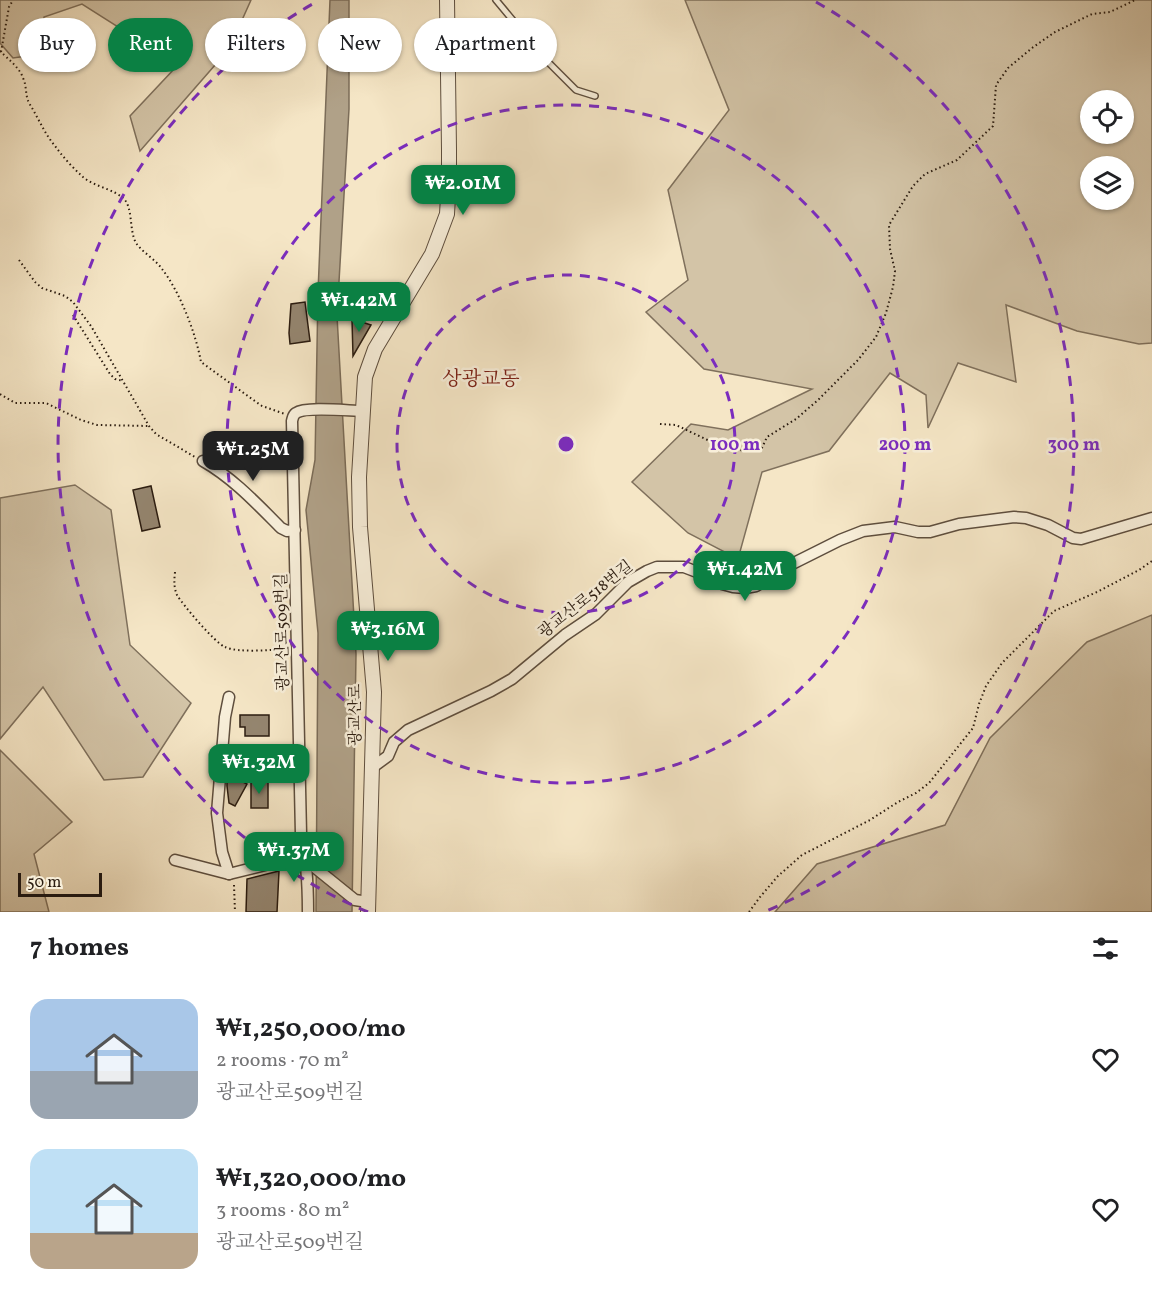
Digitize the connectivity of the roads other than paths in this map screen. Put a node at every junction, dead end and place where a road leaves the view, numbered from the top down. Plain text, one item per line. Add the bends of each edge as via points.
1 (447, 0) edge
2 (496, 0) edge
3 (595, 96) dead end
4 (363, 411) junction
5 (203, 461) road end
6 (1152, 518) edge
7 (295, 530) junction
8 (229, 697) dead end
9 (373, 767) junction
10 (305, 852) junction
11 (175, 860) dead end
12 (230, 873) junction
13 (364, 905) edge
14 (308, 912) edge

1 - 4 street, 광교산로 via 447,214 432,254 375,349 365,377
2 - 3 lane via 576,90
4 - 7 street, 광교산로509번길 via 308,409 295,414
4 - 9 street, 광교산로 via 360,527 374,693
5 - 7 street via 217,469 281,528
6 - 9 street, 광교산로518번길 via 1081,539 1048,525 1014,517 930,532 895,527 863,531 786,567 756,586 744,588 722,584 684,567 657,567 628,582 596,614 512,679 408,730 394,742 388,756
7 - 10 street, 광교산로509번길 via 301,834
8 - 12 street via 217,813 222,852
9 - 13 street, 광교산로
10 - 12 street
10 - 13 street, 광교산로509번길 via 313,866
10 - 14 street
11 - 12 street

